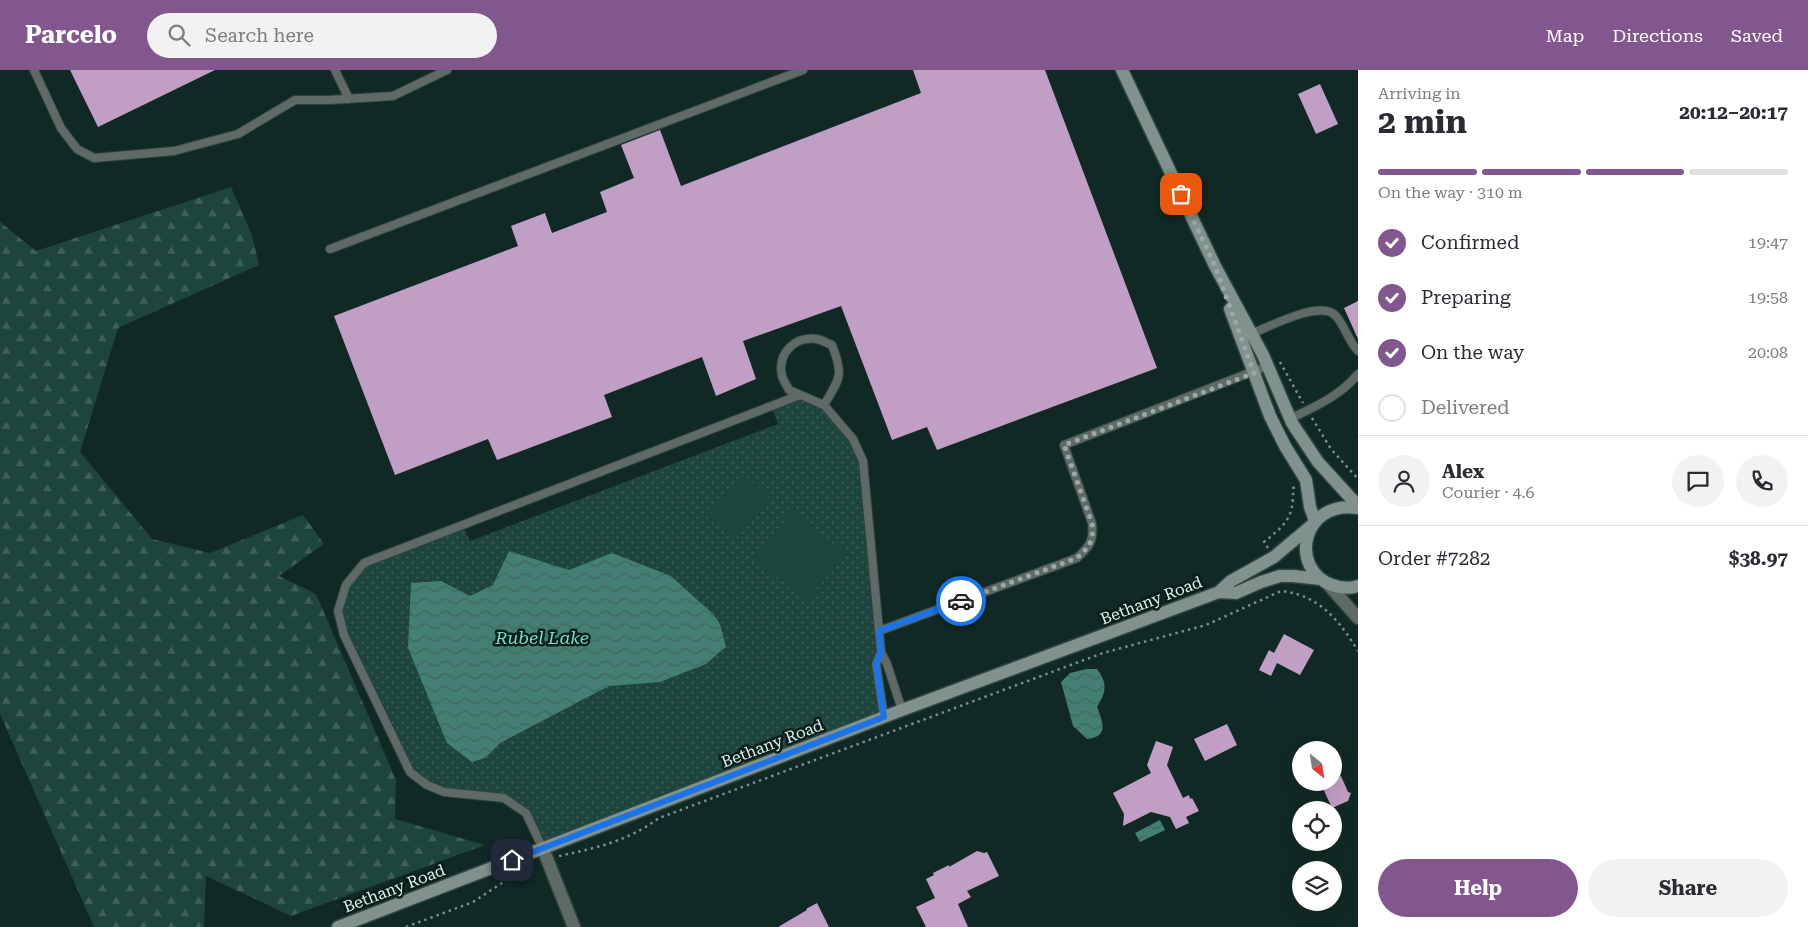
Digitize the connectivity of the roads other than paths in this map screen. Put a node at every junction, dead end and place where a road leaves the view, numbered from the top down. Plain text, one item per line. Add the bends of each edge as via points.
1 (34, 70) edge
2 (335, 70) edge
3 (447, 70) edge
4 (804, 70) edge
5 (1122, 70) edge
6 (349, 99) junction
7 (330, 248) dead end
8 (1215, 266) junction
9 (1251, 334) junction
10 (1358, 351) edge
11 (1268, 366) junction
12 (1254, 373) junction
13 (1358, 374) edge
14 (800, 395) junction
15 (824, 405) junction
16 (1290, 419) junction
17 (1358, 507) edge
18 (1314, 523) junction
19 (1324, 581) junction
20 (1358, 586) edge
21 (1219, 592) junction
22 (1354, 622) edge
23 (879, 631) junction
24 (881, 652) junction
25 (902, 710) junction
26 (884, 717) junction
27 (543, 849) junction
28 (338, 927) edge
29 (574, 927) edge

1 - 6 lane via 61,128 77,149 94,158 174,152 238,134 295,100
2 - 6 lane
3 - 6 lane via 393,96
4 - 7 lane
5 - 8 main road
8 - 9 main road
8 - 12 main road
9 - 10 lane via 1311,311 1326,310 1337,317
9 - 11 main road
11 - 12 lane
11 - 16 main road
12 - 18 main road via 1277,431 1306,480
12 - 23 lane via 1064,445 1092,523 1093,535 1088,547 1077,558
13 - 16 lane via 1348,386
14 - 15 lane
14 - 15 lane via 789,390 782,376 782,360 790,346 804,339 818,339 832,345 838,361 839,379
14 - 27 lane via 364,563 346,585 338,611 344,635 410,772 427,785 444,792 504,798 526,813
15 - 23 lane via 853,439 863,462
16 - 17 main road via 1318,462
17 - 18 main road, Bethany Road via 1334,509
18 - 19 main road via 1307,538 1306,552 1309,564
18 - 21 main road, Bethany Road via 1274,557
19 - 20 main road, Bethany Road via 1340,588
19 - 21 main road, Bethany Road via 1280,576 1236,593
19 - 22 street
21 - 25 main road, Bethany Road
23 - 24 lane
24 - 25 lane
24 - 26 lane via 876,664
25 - 26 main road, Bethany Road
26 - 27 main road, Bethany Road
27 - 28 main road, Bethany Road
27 - 29 street

